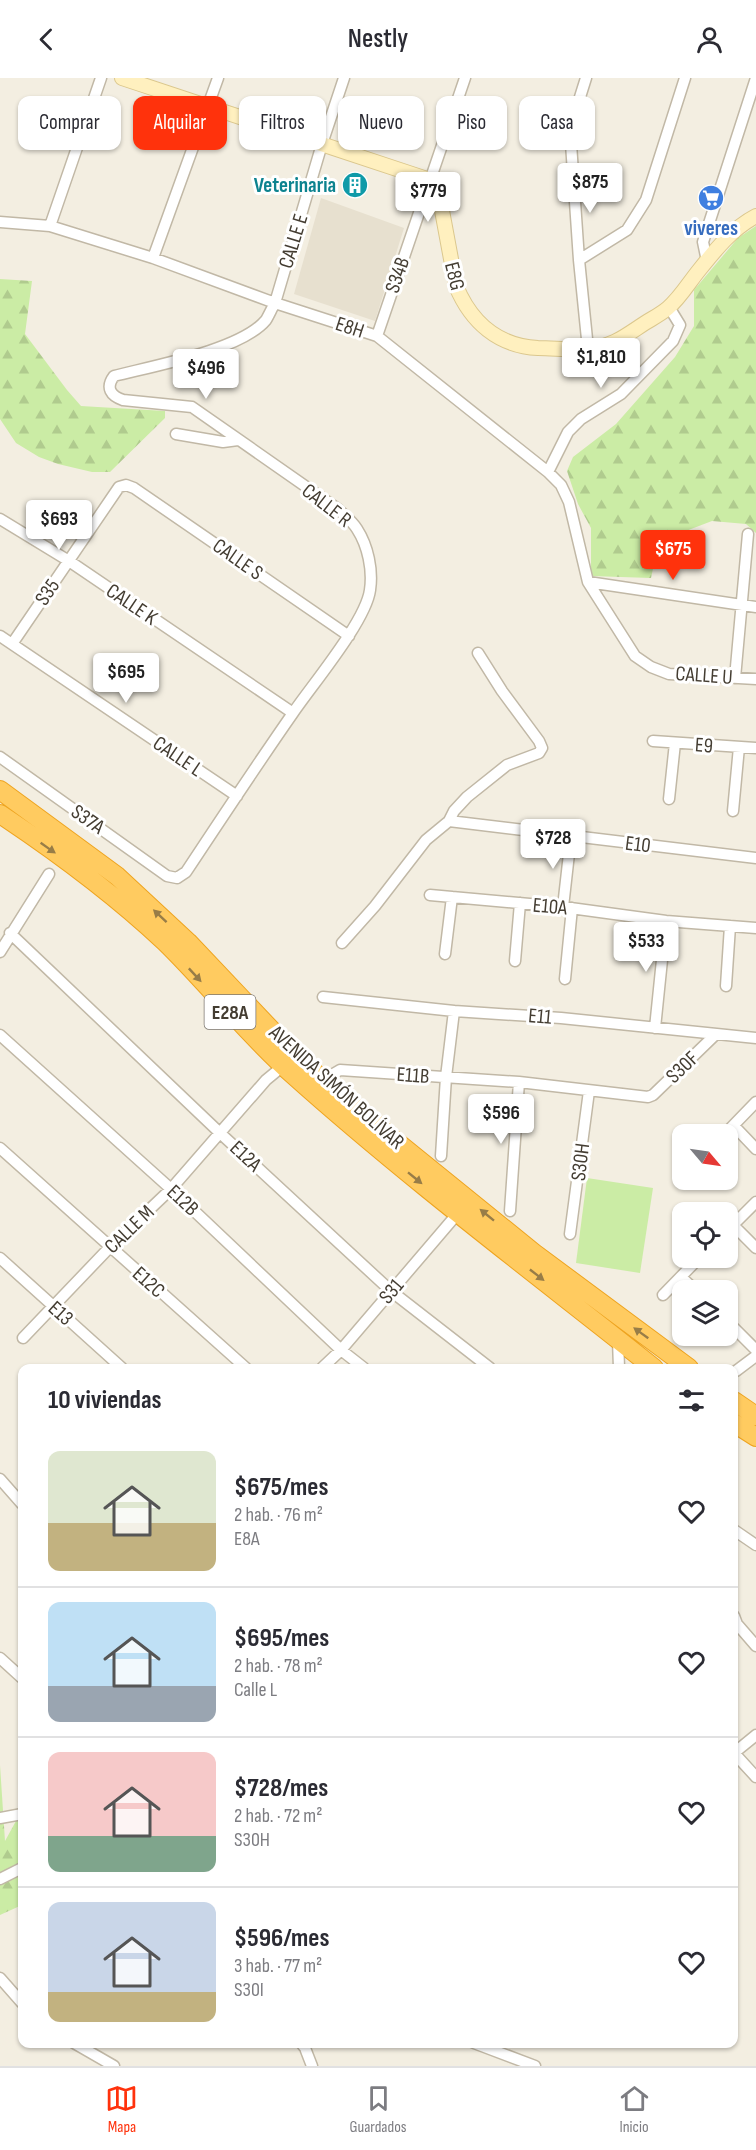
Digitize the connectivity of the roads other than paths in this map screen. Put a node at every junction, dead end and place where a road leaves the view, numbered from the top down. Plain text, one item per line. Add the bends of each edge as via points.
1 (101, 78) edge
2 (122, 78) edge
3 (218, 78) edge
4 (344, 78) edge
5 (465, 78) edge
6 (586, 78) edge
7 (685, 78) edge
8 (756, 78) edge
9 (175, 96) edge
10 (212, 96) edge
11 (326, 132) edge
12 (326, 145) edge
13 (192, 150) edge
14 (320, 150) edge
15 (430, 180) junction
16 (756, 216) edge
17 (0, 222) edge
18 (50, 226) junction
19 (153, 258) junction
20 (579, 260) junction
21 (707, 261) junction
22 (275, 303) junction
23 (669, 307) junction
24 (376, 336) junction
25 (588, 349) junction
26 (176, 434) dead end
27 (238, 440) junction
28 (548, 472) junction
29 (126, 485) joint
30 (0, 519) edge
31 (748, 534) dead end
32 (69, 561) junction
33 (588, 582) junction
34 (742, 606) junction
35 (756, 607) edge
36 (0, 636) edge
37 (349, 636) junction
38 (12, 644) junction
39 (478, 653) dead end
40 (735, 678) junction
41 (756, 679) edge
42 (293, 713) junction
43 (653, 741) dead end
44 (675, 743) junction
45 (739, 747) junction
46 (756, 748) edge
47 (0, 757) edge
48 (0, 790) edge
49 (237, 796) junction
50 (669, 799) dead end
51 (733, 811) dead end
52 (0, 814) edge
53 (449, 821) junction
54 (571, 836) junction
55 (756, 858) edge
56 (49, 873) dead end
57 (177, 878) joint
58 (430, 895) dead end
59 (452, 897) junction
60 (520, 903) junction
61 (568, 907) junction
62 (666, 921) junction
63 (730, 926) junction
64 (756, 928) edge
65 (10, 933) junction
66 (342, 943) dead end
67 (0, 952) edge
68 (445, 954) dead end
69 (515, 961) dead end
70 (565, 979) dead end
71 (726, 986) dead end
72 (323, 997) dead end
73 (454, 1011) junction
74 (655, 1028) junction
75 (0, 1035) edge
76 (715, 1035) junction
77 (756, 1038) edge
78 (283, 1066) junction
79 (446, 1077) junction
80 (323, 1080) junction
81 (519, 1082) junction
82 (589, 1091) junction
83 (648, 1097) joint
84 (756, 1102) edge
85 (736, 1124) edge
86 (738, 1130) edge
87 (220, 1133) junction
88 (0, 1148) edge
89 (756, 1149) edge
90 (441, 1156) dead end
91 (171, 1189) junction
92 (756, 1202) edge
93 (510, 1211) dead end
94 (458, 1213) junction
95 (738, 1220) edge
96 (570, 1234) dead end
97 (738, 1234) edge
98 (110, 1246) junction
99 (756, 1248) edge
100 (0, 1258) edge
101 (690, 1268) edge
102 (681, 1277) junction
103 (684, 1280) edge
104 (391, 1291) junction
105 (663, 1295) dead end
106 (53, 1306) junction
107 (738, 1332) edge
108 (23, 1338) dead end
109 (618, 1340) junction
110 (341, 1350) junction
111 (756, 1350) edge
112 (756, 1356) edge
113 (118, 1364) edge
114 (242, 1364) edge
115 (326, 1364) edge
116 (359, 1364) edge
117 (485, 1364) edge
118 (619, 1364) edge
119 (649, 1364) edge
120 (684, 1364) edge
121 (738, 1370) edge
122 (738, 1404) edge
123 (756, 1416) edge
124 (738, 1425) edge
125 (756, 1437) edge
126 (0, 1479) edge
127 (18, 1499) edge
128 (738, 1533) edge
129 (756, 1545) edge
130 (738, 1625) edge
131 (756, 1646) edge
132 (0, 1658) edge
133 (18, 1674) edge
134 (756, 1735) edge
135 (738, 1750) edge
136 (738, 1757) edge
137 (756, 1777) edge
138 (18, 1816) edge
139 (0, 1818) edge
140 (18, 1870) edge
141 (0, 1879) edge
142 (0, 1978) edge
143 (18, 1998) edge
144 (83, 2048) edge
145 (305, 2048) edge
146 (487, 2048) edge
147 (114, 2066) edge
148 (312, 2066) edge
149 (535, 2066) edge

1 - 18 street
2 - 9 street
3 - 10 street
4 - 11 street, CALLE E
5 - 15 street, S34B
6 - 20 street via 570,129
7 - 20 street via 646,200 627,230
8 - 21 street via 704,242
12 - 15 street
13 - 19 street
14 - 22 street, CALLE E
15 - 24 street, S34B
15 - 25 street, E8G via 438,189 456,286 482,327 516,344
16 - 21 street, E8G via 736,229
17 - 18 street, E8H
18 - 19 street, E8H
19 - 22 street, E8H
20 - 25 street
21 - 23 street, E8G
22 - 24 street, E8H
22 - 27 street, CALLE R via 266,320 249,333 190,356 114,376 110,381 110,393 115,398 192,408
23 - 25 street, E8G via 614,344
23 - 28 street via 680,325 673,340 621,394 568,432
24 - 28 street, E8H
26 - 27 street via 223,442
27 - 37 street, CALLE R via 338,509 356,528 368,555 370,593
28 - 33 street, E8H via 561,485 569,502
29 - 32 street, S35 via 119,487
29 - 37 street, CALLE S
30 - 32 street, CALLE K
31 - 34 street
32 - 38 street, S35
32 - 42 street, CALLE K
33 - 34 street
33 - 40 street, CALLE U via 635,656 651,667 669,674
34 - 35 street
34 - 40 street
36 - 38 street, CALLE L
37 - 42 street, CALLE R
38 - 49 street, CALLE L
39 - 53 street via 542,748 499,771 467,797
40 - 41 street, CALLE U
42 - 49 street, CALLE R
43 - 44 street, E9
44 - 45 street, E9
44 - 50 street
45 - 46 street, E9
45 - 51 street
47 - 57 street, S37A via 167,876
80 -> 48 highway, AVENIDA SIMÓN BOLÍVAR / E28A via 188,942 117,876
49 - 57 street, CALLE R via 186,873
52 -> 78 highway, AVENIDA SIMÓN BOLÍVAR / E28A via 59,855 164,942
53 - 54 street, E10
53 - 66 street via 426,840
54 - 55 street, E10
54 - 61 street
56 - 65 street
58 - 59 street, E10A
59 - 60 street, E10A
59 - 68 street
60 - 61 street, E10A
60 - 69 street
61 - 62 street, E10A
61 - 70 street
62 - 63 street, E10A
62 - 74 street
63 - 64 street, E10A
63 - 71 street
65 - 67 street
65 - 87 street, E12A
72 - 73 street, E11
73 - 74 street, E11
73 - 79 street
74 - 76 street, E11
75 - 91 street, E12B
76 - 77 street, E11
76 - 83 street, S30F
78 - 87 street, CALLE M
78 -> 94 highway, AVENIDA SIMÓN BOLÍVAR / E28A
79 - 80 street, E11B via 340,1070
79 - 81 street, E11B
79 - 90 street
120 -> 80 highway, AVENIDA SIMÓN BOLÍVAR via 534,1253
81 - 82 street, E11B
81 - 93 street
82 - 83 street, E11B
82 - 96 street, S30H
84 - 85 street
86 - 89 street
87 - 91 street, CALLE M
87 - 104 street, E12A
88 - 98 street, E12C
91 - 98 street, CALLE M
91 - 110 street, E12B
92 - 95 street
94 - 104 street, S31
94 -> 109 highway, AVENIDA SIMÓN BOLÍVAR
97 - 99 street
98 - 106 street, CALLE M
98 - 114 street, E12C
100 - 106 street, E13
101 - 102 street
102 - 103 street
102 - 105 street
104 - 110 street, S31
104 - 117 street, E12A
106 - 108 street, CALLE M
106 - 113 street, E13
107 - 111 street
109 - 118 street
109 - 119 highway, AVENIDA SIMÓN BOLÍVAR
110 - 115 street, S31
110 - 116 street, E12B
112 - 121 street
122 - 123 highway
124 - 125 highway
126 - 127 street
128 - 129 street
130 - 131 street
132 - 133 street
134 - 135 street
136 - 137 street
138 - 139 street
140 - 141 street
142 - 143 street
144 - 147 street
145 - 148 street
146 - 149 street

